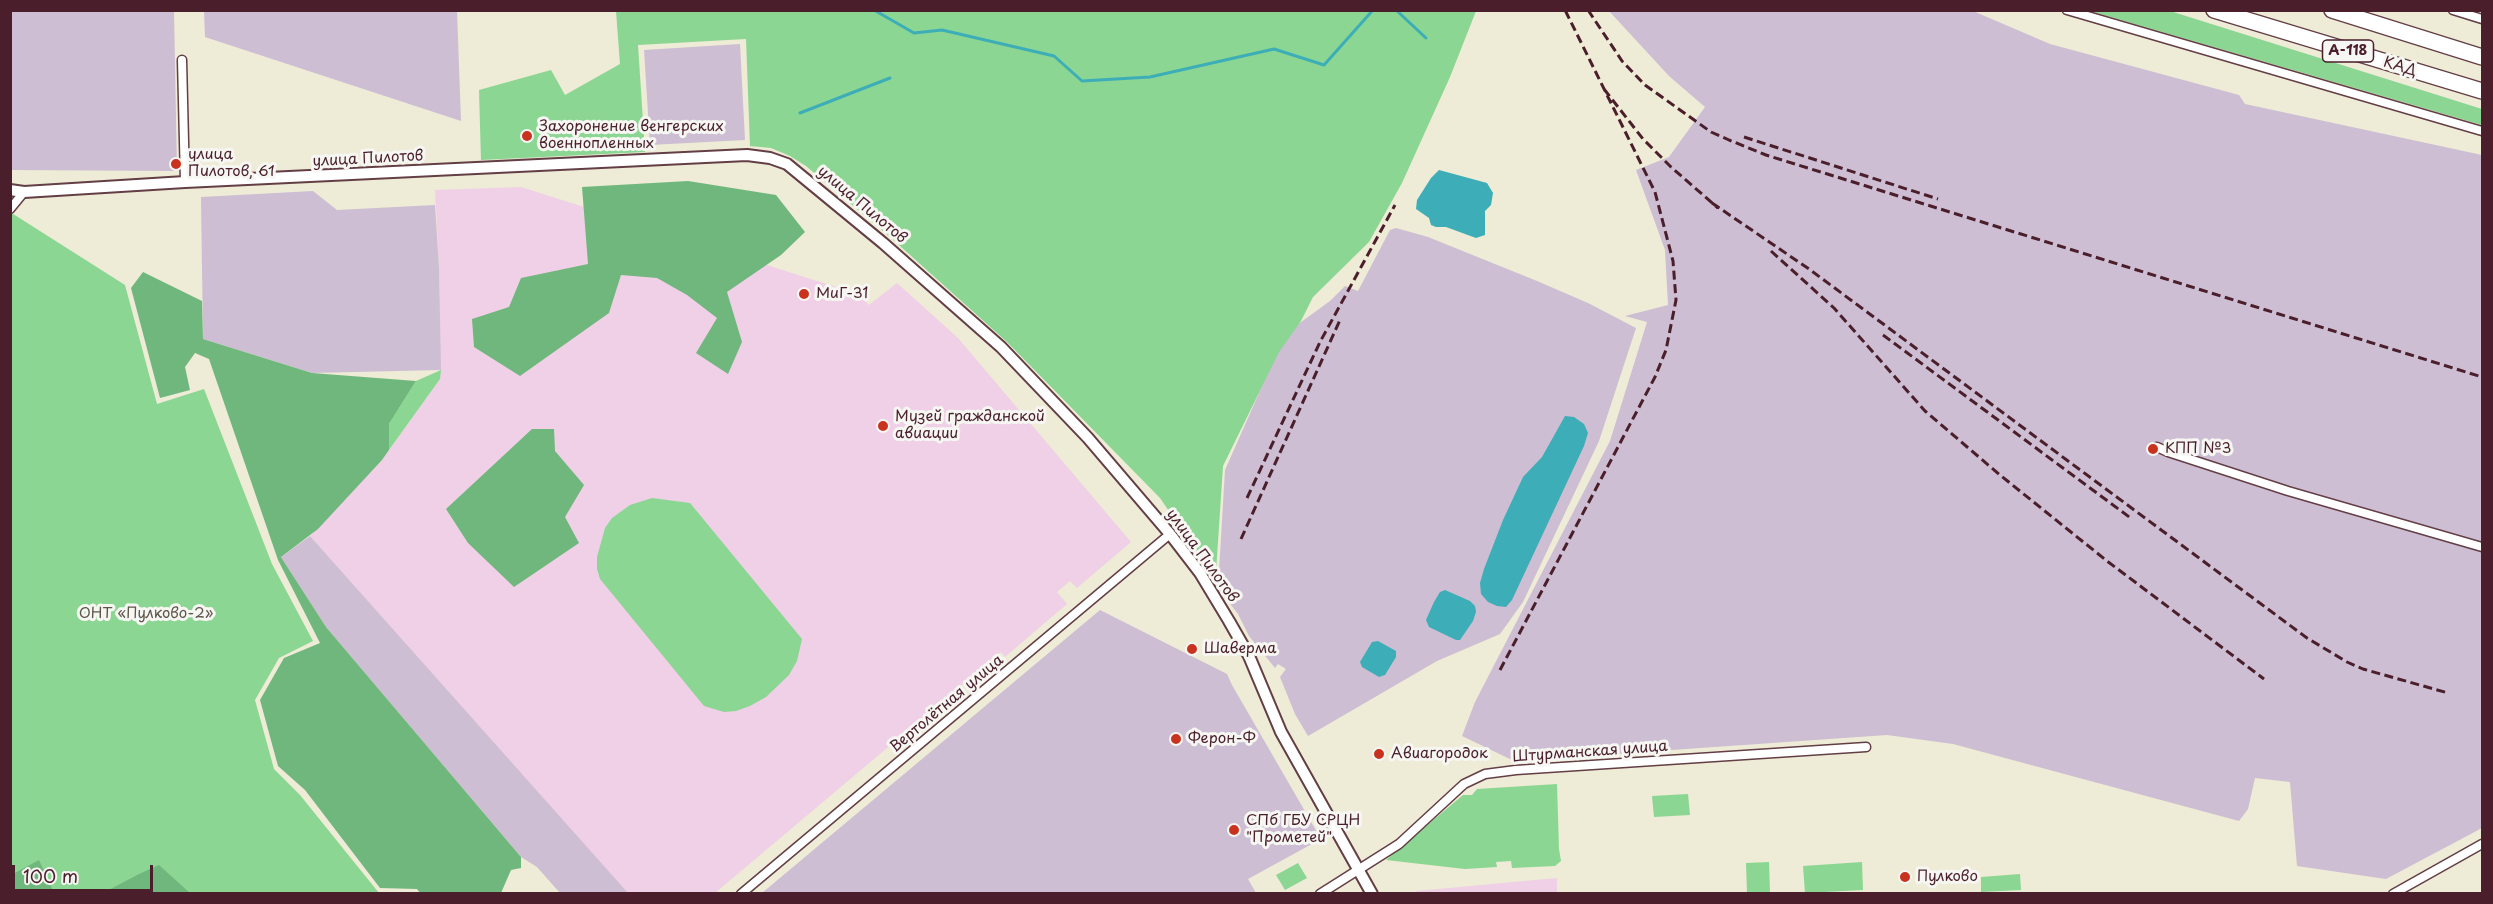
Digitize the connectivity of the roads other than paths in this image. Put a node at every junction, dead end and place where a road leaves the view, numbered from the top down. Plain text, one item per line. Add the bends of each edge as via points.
1 (2067, 10) edge
2 (2214, 10) edge
3 (2332, 10) edge
4 (2453, 10) edge
5 (2482, 19) edge
6 (2482, 57) edge
7 (182, 60) dead end
8 (2482, 91) edge
9 (2482, 131) edge
10 (184, 182) junction
11 (10, 190) edge
12 (24, 192) junction
13 (10, 209) edge
14 (2157, 447) dead end
15 (1170, 534) junction
16 (2482, 547) edge
17 (1866, 747) dead end
18 (2482, 844) edge
19 (1359, 871) junction
20 (741, 894) edge
21 (1320, 894) edge
22 (1372, 894) edge
23 (2392, 894) edge

1 - 9 street
2 - 8 highway, КАД / А-118
3 - 6 highway, А-118
4 - 5 street
7 - 10 street
10 - 12 street, улица Пилотов
10 - 15 street, улица Пилотов via 747,155 787,164 1002,347 1088,438
11 - 12 street, улица Пилотов
12 - 13 street
14 - 16 street via 2288,491
15 - 19 street, улица Пилотов via 1200,573 1249,656 1281,732
15 - 20 street, Вертолётная улица
17 - 19 street, Штурманская улица via 1485,774 1464,784 1399,844
18 - 23 street
19 - 21 street, Штурманская улица
19 - 22 street, улица Пилотов

